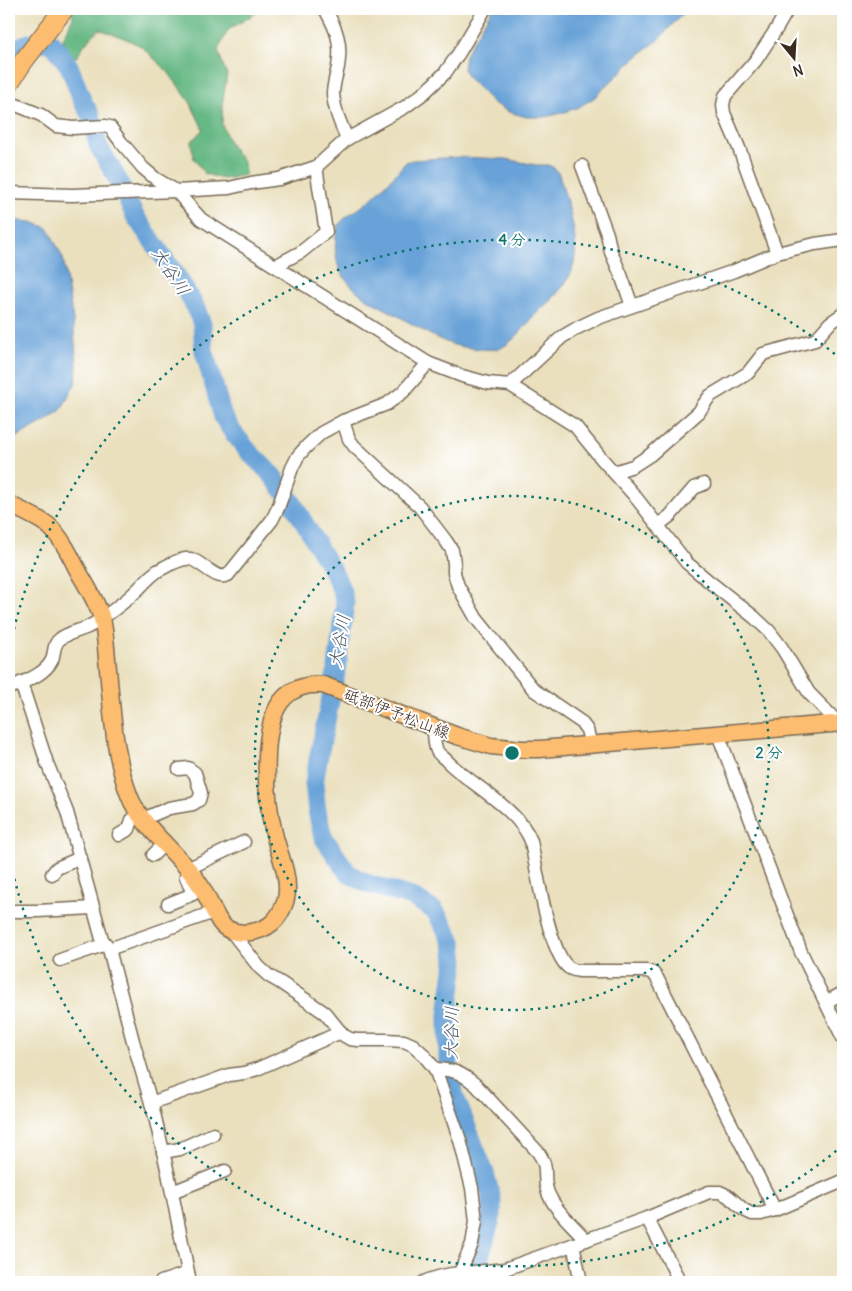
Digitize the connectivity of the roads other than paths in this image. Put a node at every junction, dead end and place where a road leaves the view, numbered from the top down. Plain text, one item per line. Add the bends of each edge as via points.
1 (64, 9) edge
2 (325, 9) edge
3 (486, 9) edge
4 (788, 9) edge
5 (9, 83) edge
6 (9, 102) edge
7 (347, 139) junction
8 (582, 166) dead end
9 (316, 167) junction
10 (176, 191) junction
11 (9, 193) edge
12 (843, 240) edge
13 (777, 253) junction
14 (275, 266) junction
15 (632, 306) junction
16 (843, 314) edge
17 (428, 363) junction
18 (510, 386) junction
19 (343, 421) junction
20 (614, 472) junction
21 (704, 484) dead end
22 (9, 504) edge
23 (658, 525) junction
24 (101, 619) junction
25 (21, 683) junction
26 (9, 688) edge
27 (842, 725) edge
28 (434, 728) junction
29 (718, 734) junction
30 (591, 745) junction
31 (179, 769) dead end
32 (141, 816) junction
33 (119, 835) dead end
34 (244, 842) dead end
35 (165, 843) junction
36 (153, 855) dead end
37 (80, 858) junction
38 (189, 871) junction
39 (52, 874) dead end
40 (168, 904) dead end
41 (94, 908) junction
42 (9, 911) edge
43 (214, 912) junction
44 (231, 931) junction
45 (108, 946) junction
46 (60, 960) dead end
47 (843, 993) edge
48 (826, 1002) junction
49 (341, 1032) junction
50 (843, 1038) edge
51 (445, 1070) junction
52 (151, 1103) junction
53 (213, 1134) dead end
54 (163, 1152) junction
55 (225, 1170) dead end
56 (843, 1181) edge
57 (172, 1192) junction
58 (775, 1210) junction
59 (646, 1218) junction
60 (580, 1242) junction
61 (458, 1277) edge
62 (483, 1277) edge
63 (189, 1278) edge
64 (161, 1282) edge
65 (424, 1282) edge
66 (581, 1282) edge
67 (680, 1282) edge

1 - 5 highway
2 - 7 street via 340,43 333,92
3 - 7 street via 459,54 424,93
4 - 13 street via 756,60 725,96 723,105
6 - 10 street via 56,126 110,127 143,168
7 - 9 street
8 - 15 street
9 - 10 street via 279,179 229,188
9 - 14 street via 326,232 301,252
10 - 11 street via 72,195
10 - 14 street via 201,219
12 - 13 street
13 - 15 street
14 - 17 street
15 - 18 street via 598,318 562,337
16 - 20 street via 815,340 763,354 748,373 710,396 699,412 650,455 633,466
17 - 18 street via 470,378
17 - 19 street via 403,392 387,404
18 - 20 street via 576,426
19 - 24 street via 321,433 298,456 272,520 228,575 219,576 185,559 158,571
19 - 30 street via 354,446 420,507 446,541 452,550 458,586 476,618 534,690 581,722
20 - 23 street
21 - 23 street via 694,488
22 - 24 main road via 48,525 56,534 90,591
23 - 27 street via 687,563 768,631 809,693
24 - 25 street via 59,639 49,666
24 - 32 main road via 116,746 129,795
25 - 26 street
25 - 37 street
27 - 29 main road, 砥部伊予松山線
28 - 30 main road, 砥部伊予松山線 via 499,747 540,749
28 - 44 main road, 砥部伊予松山線 via 323,685 303,686 286,696 272,722 267,784 269,811 286,878 286,898 278,917 263,929 241,933
28 - 58 street via 437,751 498,802 528,834 554,942 567,967 579,971 647,971 658,978
29 - 30 main road, 砥部伊予松山線
29 - 48 street via 801,952
31 - 32 street via 188,768 195,773 201,793 199,800
32 - 33 street via 132,820 129,829
32 - 35 main road
34 - 38 street
35 - 36 street
35 - 38 main road
37 - 39 street via 56,868
37 - 41 street
38 - 40 street via 186,877 193,894
38 - 43 main road
41 - 42 street
41 - 45 street via 102,939
43 - 44 main road via 223,926
43 - 45 street
44 - 49 street via 259,967 325,1013
45 - 46 street
45 - 52 street
47 - 48 street
48 - 50 street
49 - 51 street via 350,1039 404,1041
49 - 52 street via 257,1069 229,1075
51 - 60 street via 466,1077 476,1085 538,1152 546,1169 546,1189
51 - 61 street via 472,1188 476,1221 472,1244
52 - 54 street
53 - 54 street via 180,1149
54 - 57 street
55 - 57 street
56 - 58 street
57 - 63 street
58 - 59 street via 752,1214 728,1196 708,1192
59 - 60 street
59 - 67 street
60 - 62 street
60 - 66 street
61 - 62 street
61 - 65 street via 437,1276
63 - 64 street

